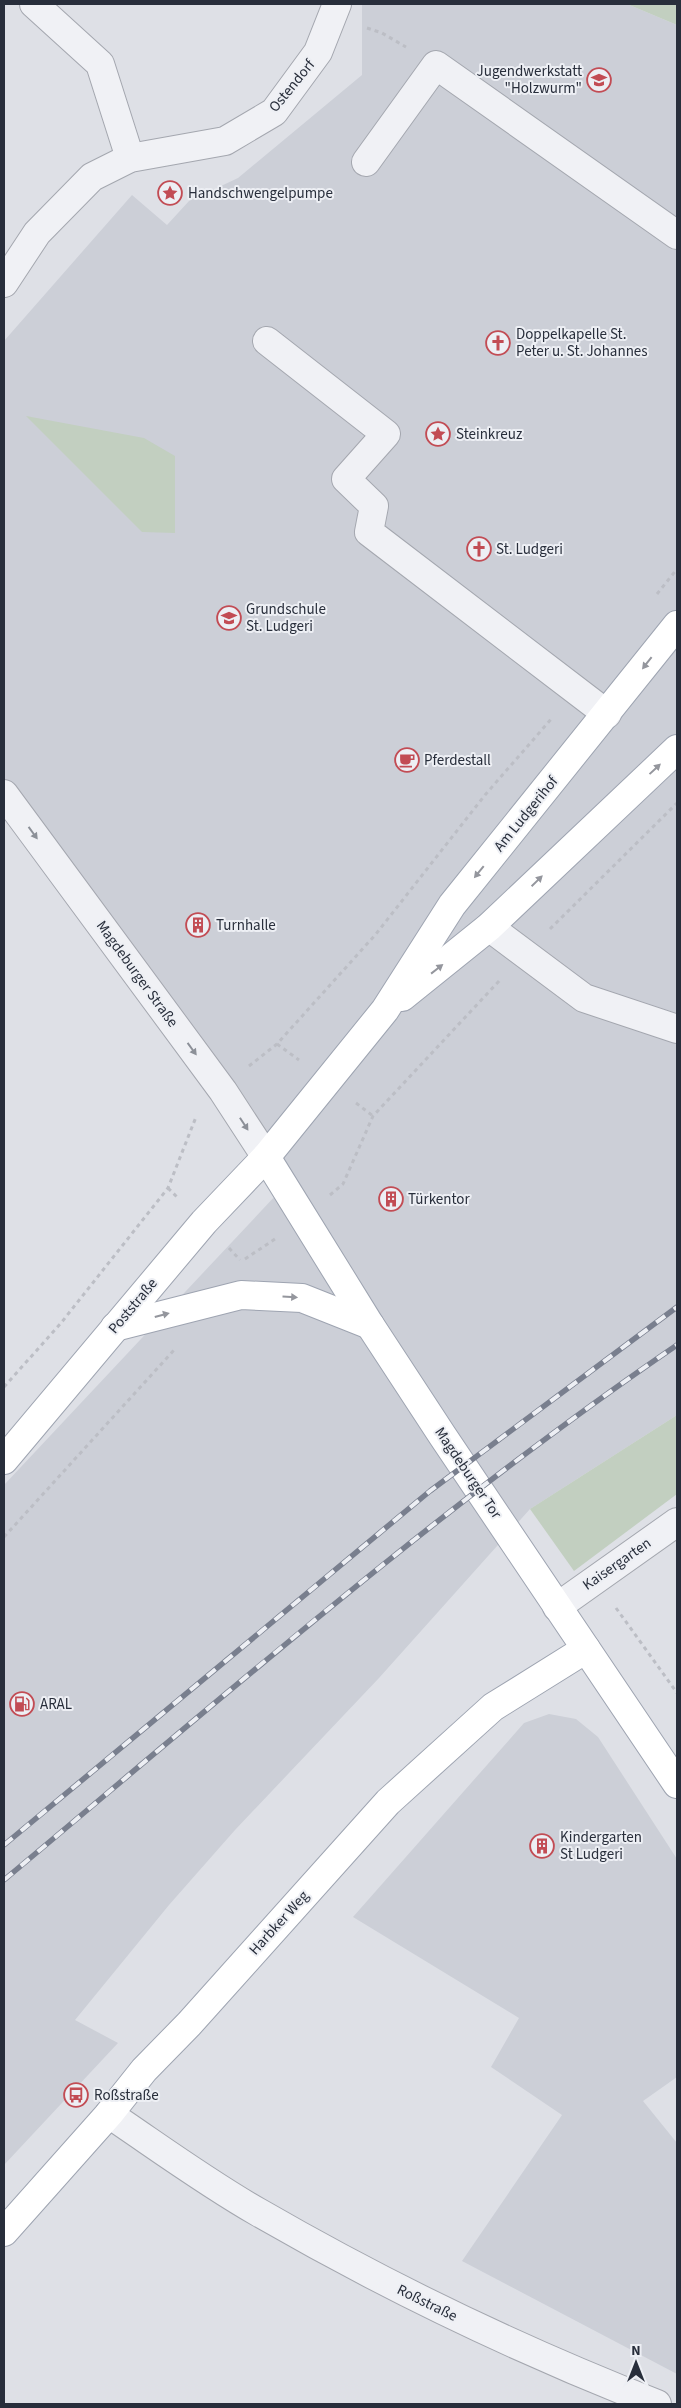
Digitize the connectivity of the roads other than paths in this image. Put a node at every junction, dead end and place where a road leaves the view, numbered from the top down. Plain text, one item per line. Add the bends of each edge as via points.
1 (34, 4) edge
2 (335, 11) edge
3 (130, 158) junction
4 (366, 162) dead end
5 (677, 235) edge
6 (4, 283) edge
7 (267, 341) dead end
8 (677, 625) edge
9 (607, 714) junction
10 (677, 749) edge
11 (4, 794) edge
12 (489, 927) junction
13 (385, 1010) junction
14 (677, 1029) edge
15 (266, 1157) junction
16 (370, 1325) junction
17 (115, 1327) junction
18 (4, 1460) edge
19 (677, 1522) edge
20 (557, 1607) junction
21 (586, 1649) junction
22 (677, 1784) edge
23 (109, 2114) junction
24 (4, 2232) edge
25 (657, 2404) edge

1 - 3 street via 100,64
2 - 3 street, Ostendorf via 318,52 274,112 225,141
3 - 6 street, Ostendorf via 92,178 37,233
4 - 5 street via 436,65
7 - 9 street via 386,434 346,479 374,506 369,532
8 -> 9 main road, Am Ludgerihof
9 -> 13 main road, Am Ludgerihof via 452,905
12 -> 10 main road, Am Ludgerihof
11 -> 15 street, Magdeburger Straße via 223,1091
13 -> 12 main road, Am Ludgerihof
12 - 14 street via 584,998
13 - 15 main road, Am Ludgerihof
15 - 16 main road, Magdeburger Tor
15 - 17 main road, Poststraße via 204,1222
17 -> 16 main road via 241,1295 302,1298
16 - 20 main road, Magdeburger Tor
17 - 18 main road, Poststraße
19 - 20 street, Kaisergarten
20 - 21 main road, Magdeburger Tor
21 - 22 main road, Magdeburger Tor
21 - 23 main road, Harbker Weg via 493,1707 388,1802 190,2024 144,2070
23 - 24 main road, Harbker Weg
23 - 25 street, Roßstraße via 256,2211 419,2300 578,2374

